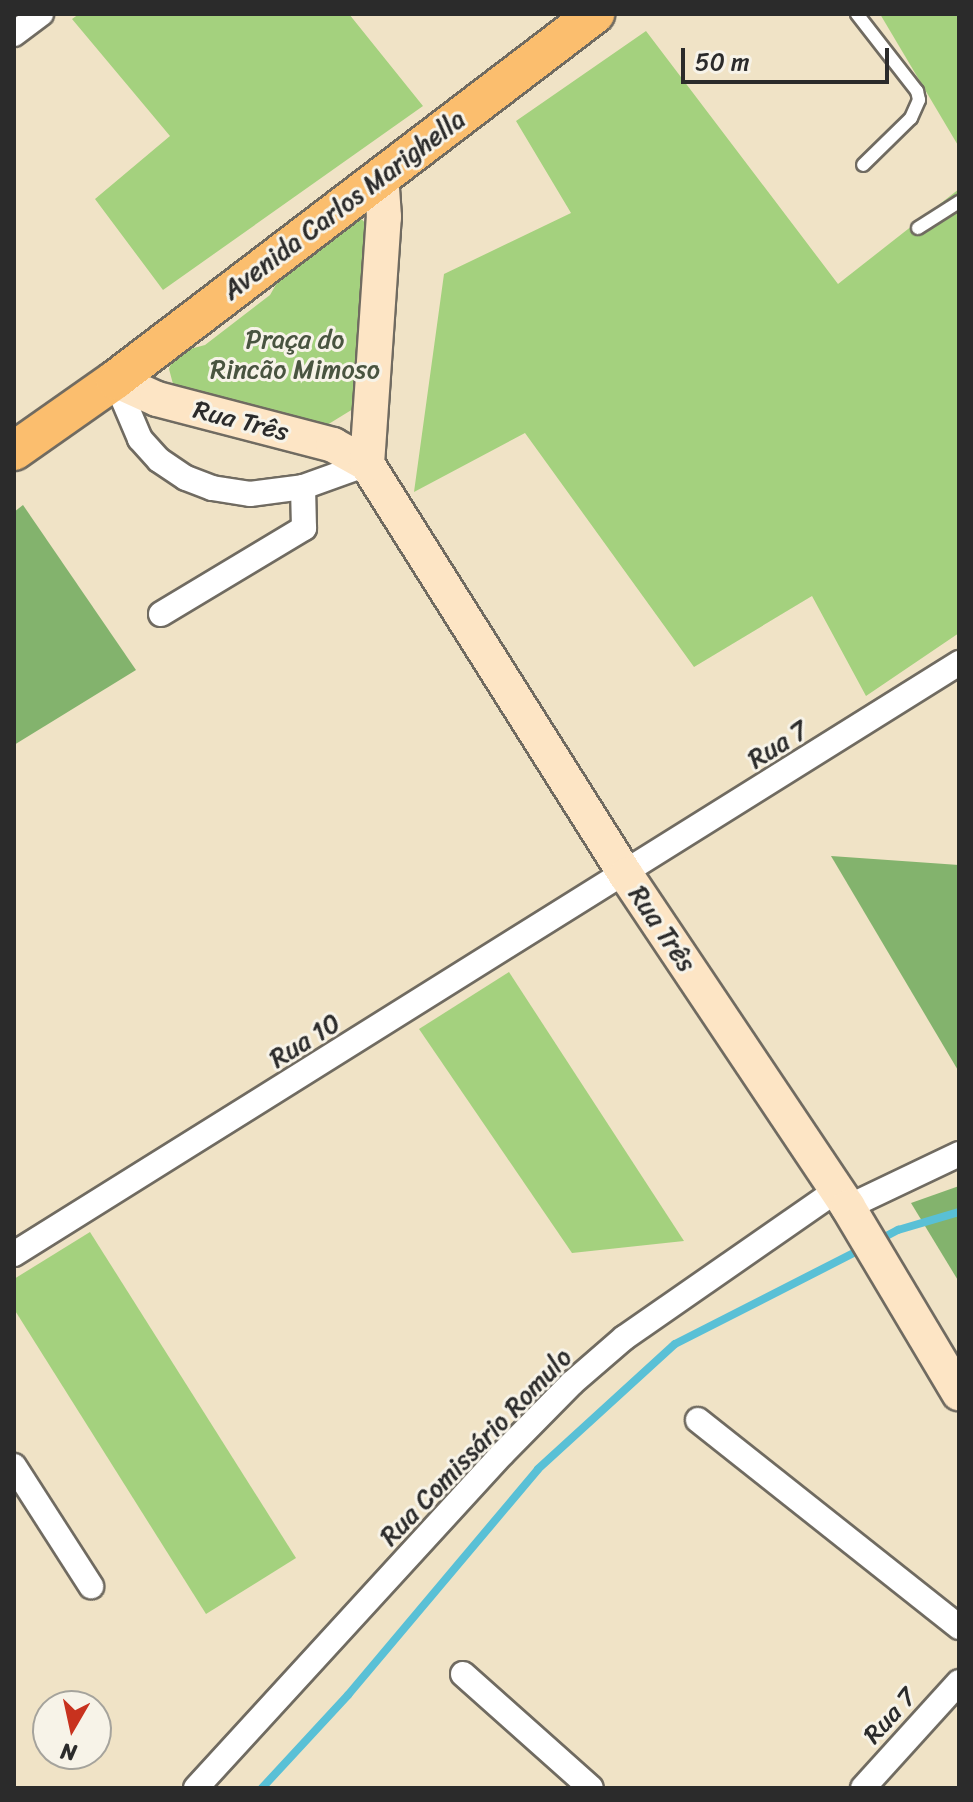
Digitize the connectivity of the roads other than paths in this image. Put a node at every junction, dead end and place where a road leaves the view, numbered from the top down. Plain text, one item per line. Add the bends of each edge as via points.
1 (41, 14) edge
2 (595, 14) edge
3 (857, 14) edge
4 (14, 34) edge
5 (863, 165) dead end
6 (381, 178) junction
7 (959, 202) edge
8 (918, 228) dead end
9 (115, 380) junction
10 (14, 451) edge
11 (367, 464) junction
12 (303, 487) junction
13 (161, 614) dead end
14 (959, 663) edge
15 (626, 875) junction
16 (959, 1154) edge
17 (842, 1199) junction
18 (14, 1254) edge
19 (959, 1393) edge
20 (698, 1420) dead end
21 (14, 1466) edge
22 (91, 1586) dead end
23 (959, 1627) edge
24 (463, 1674) dead end
25 (959, 1682) edge
26 (196, 1788) edge
27 (591, 1788) edge
28 (863, 1788) edge

1 - 4 street
2 - 6 main road, Avenida Carlos Marighella
3 - 5 lane via 919,100 911,118
6 - 9 main road, Avenida Carlos Marighella
6 - 11 main road via 384,217
7 - 8 lane
9 - 10 main road, Avenida Carlos Marighella
9 - 11 main road, Rua Três via 157,399 333,445
9 - 12 street via 140,439 186,478 250,494
11 - 12 street
11 - 15 main road, Rua Três
12 - 13 street via 304,528
14 - 15 street, Rua 7
15 - 17 main road, Rua Três
15 - 18 street, Rua 10
16 - 17 street, Rua Comissário Romulo
17 - 19 main road, Rua Três
17 - 26 street, Rua Comissário Romulo via 624,1338 572,1383
20 - 23 street
21 - 22 street
24 - 27 street
25 - 28 street, Rua 7

